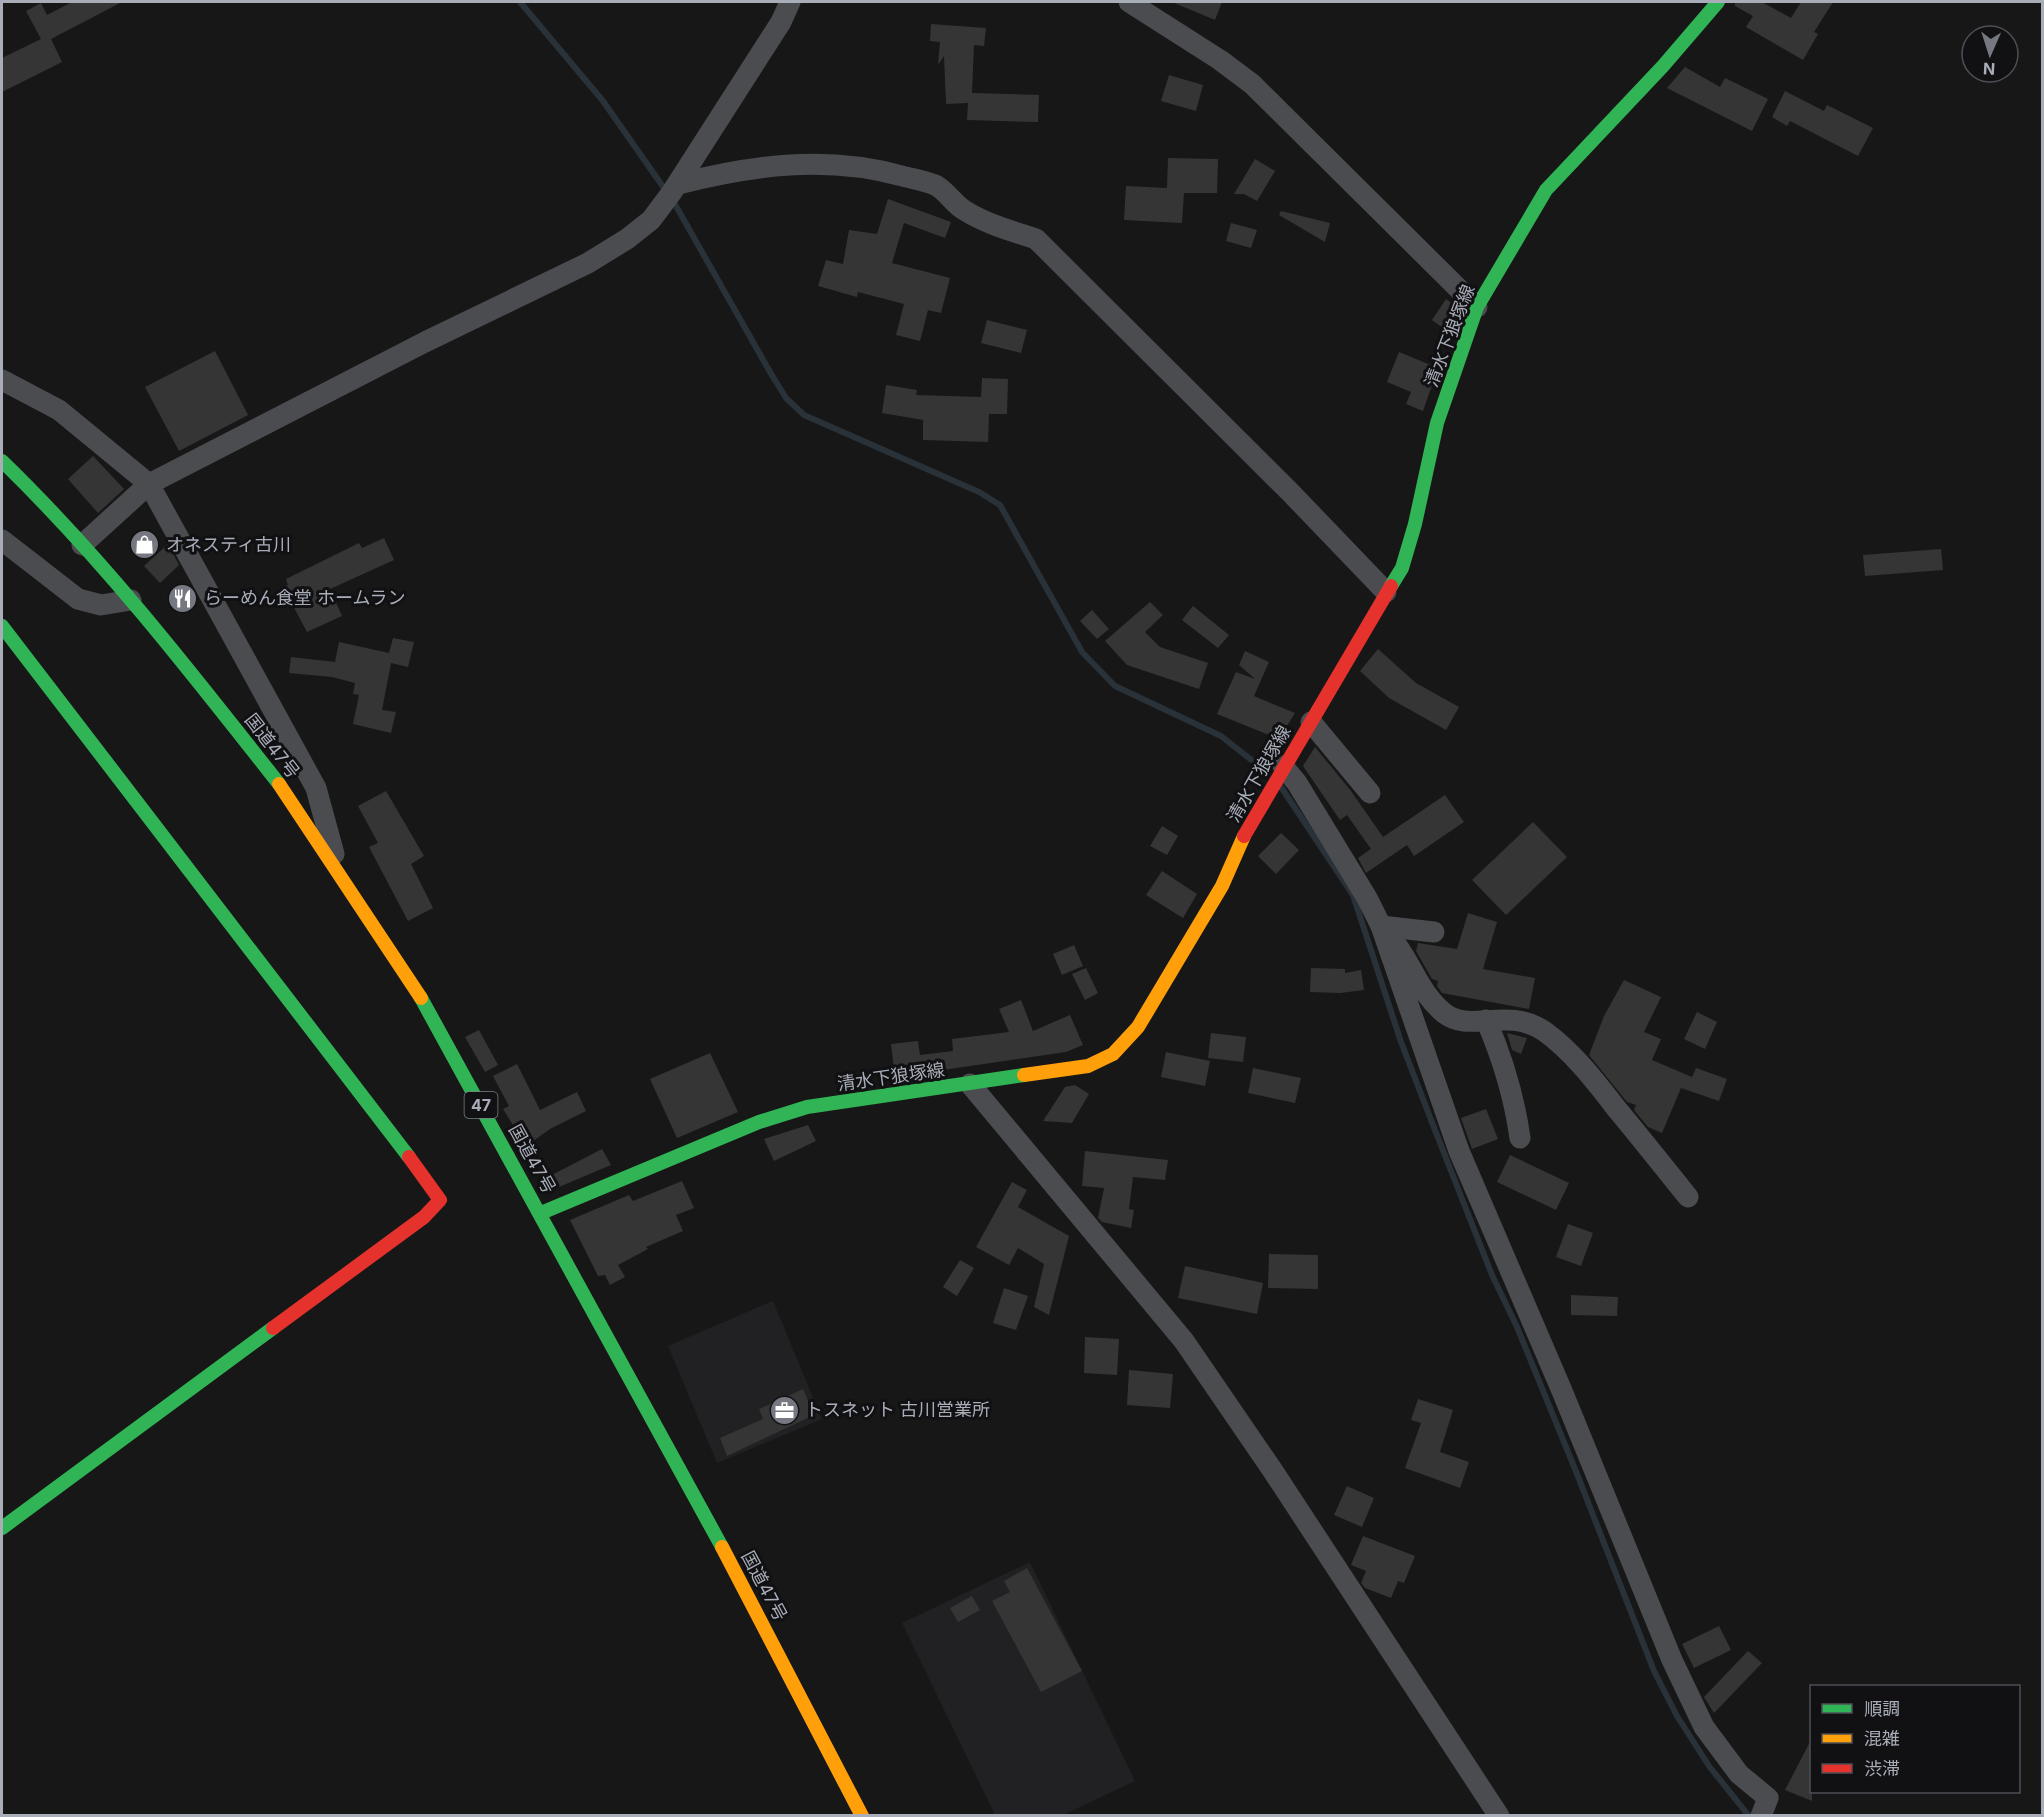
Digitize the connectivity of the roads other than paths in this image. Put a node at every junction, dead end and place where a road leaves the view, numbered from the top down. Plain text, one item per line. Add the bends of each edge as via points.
1 (790, 2) edge
2 (1129, 2) edge
3 (1718, 2) edge
4 (672, 192) junction
5 (1477, 307) junction
6 (2, 380) edge
7 (2, 460) edge
8 (149, 484) junction
9 (2, 540) edge
10 (82, 545) junction
11 (1386, 592) junction
12 (131, 600) junction
13 (2, 626) edge
14 (1311, 722) junction
15 (1282, 769) junction
16 (1370, 793) dead end
17 (337, 870) junction
18 (1381, 926) junction
19 (1434, 932) dead end
20 (1486, 1020) junction
21 (970, 1084) junction
22 (1520, 1138) dead end
23 (1688, 1197) dead end
24 (541, 1213) junction
25 (2, 1528) edge
26 (862, 1815) edge
27 (1499, 1815) edge
28 (1761, 1815) edge

1 - 4 street
2 - 5 street via 1252,84
3 - 5 main road, 清水下狼塚線 via 1546,190
4 - 8 street via 651,220 588,262
4 - 11 street via 726,172 785,163 837,163 937,186 963,210 995,226 1036,239
5 - 11 main road, 清水下狼塚線 via 1437,423 1402,568
6 - 8 street via 59,410
7 - 10 main road, 国道47号 / 47
8 - 10 street
8 - 17 street via 316,788
9 - 12 street via 78,599 101,605
10 - 12 main road, 国道47号 / 47
11 - 14 main road, 清水下狼塚線
12 - 17 main road, 国道47号 / 47 via 281,786
13 - 25 main road via 440,1200 424,1217
14 - 15 main road, 清水下狼塚線
14 - 16 street
15 - 18 street via 1297,783
15 - 21 main road, 清水下狼塚線 via 1247,828 1222,886 1138,1027 1113,1054 1088,1066
17 - 24 main road, 国道47号 / 47 via 412,981
18 - 19 street
18 - 20 street via 1403,951 1428,997 1445,1015 1462,1023
18 - 28 street via 1463,1161 1672,1660 1704,1727 1738,1774 1768,1798
20 - 22 street via 1515,1099
20 - 23 street via 1518,1020 1546,1033 1587,1072
21 - 24 main road, 清水下狼塚線 via 797,1110 759,1122
21 - 27 street via 1184,1341
24 - 26 main road, 国道47号 / 47 via 750,1598

